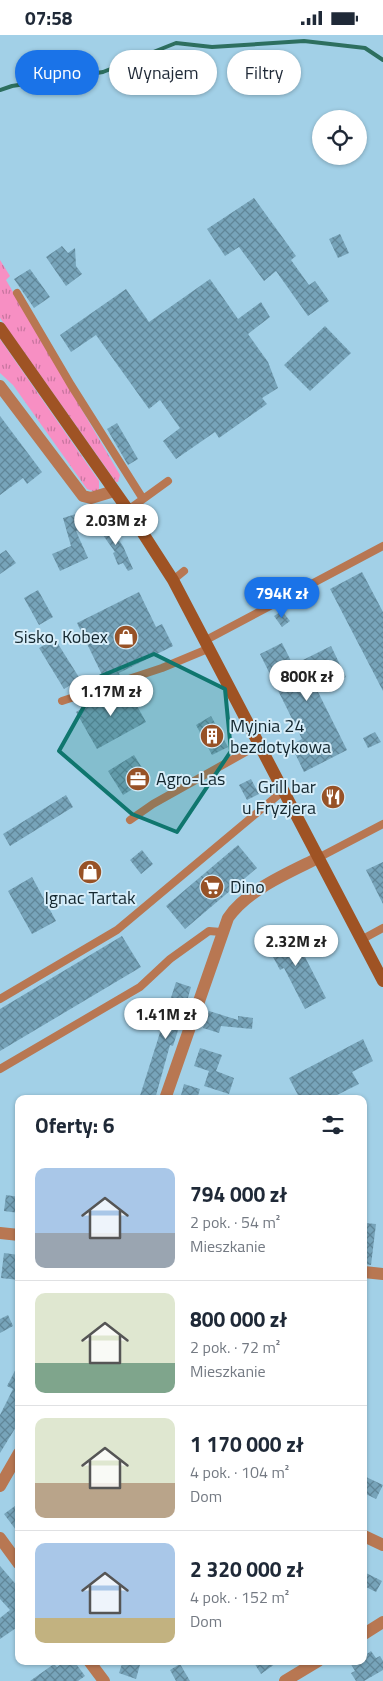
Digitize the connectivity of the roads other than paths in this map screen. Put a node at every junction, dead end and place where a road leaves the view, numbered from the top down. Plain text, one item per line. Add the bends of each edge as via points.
1 (17, 293) dead end
2 (0, 328) edge
3 (0, 386) edge
4 (168, 481) dead end
5 (114, 491) junction
6 (143, 499) junction
7 (128, 510) junction
8 (383, 546) edge
9 (184, 571) dead end
10 (173, 579) junction
11 (208, 644) junction
12 (62, 701) dead end
13 (260, 744) junction
14 (283, 791) junction
15 (130, 820) dead end
16 (383, 825) edge
17 (318, 858) junction
18 (383, 928) edge
19 (221, 933) junction
20 (361, 940) junction
21 (383, 981) edge
22 (0, 999) edge
23 (0, 1069) edge
24 (167, 1095) edge
25 (0, 1233) edge
26 (15, 1235) edge
27 (367, 1272) edge
28 (383, 1274) edge
29 (15, 1460) edge
30 (0, 1486) edge
31 (367, 1537) edge
32 (0, 1538) edge
33 (383, 1545) edge
34 (15, 1559) edge
35 (383, 1622) edge
36 (367, 1632) edge
37 (92, 1665) edge
38 (311, 1665) edge
39 (104, 1681) edge
40 (284, 1681) edge

1 - 6 lane
2 - 5 main road
3 - 5 street via 83,496 91,498
4 - 6 lane
5 - 7 main road
6 - 7 lane
7 - 10 main road
8 - 11 lane
9 - 10 lane
10 - 11 main road
11 - 12 lane via 162,668
11 - 13 main road
13 - 14 main road
13 - 15 lane
14 - 17 main road
14 - 22 lane via 117,930
16 - 17 lane
17 - 19 street via 235,908
17 - 20 main road
18 - 20 lane
19 - 23 lane via 209,931 170,959 140,987
19 - 24 street
20 - 21 main road
25 - 26 street
27 - 28 street
29 - 30 street
31 - 33 street
32 - 34 street
35 - 36 street
37 - 39 street
38 - 40 street

